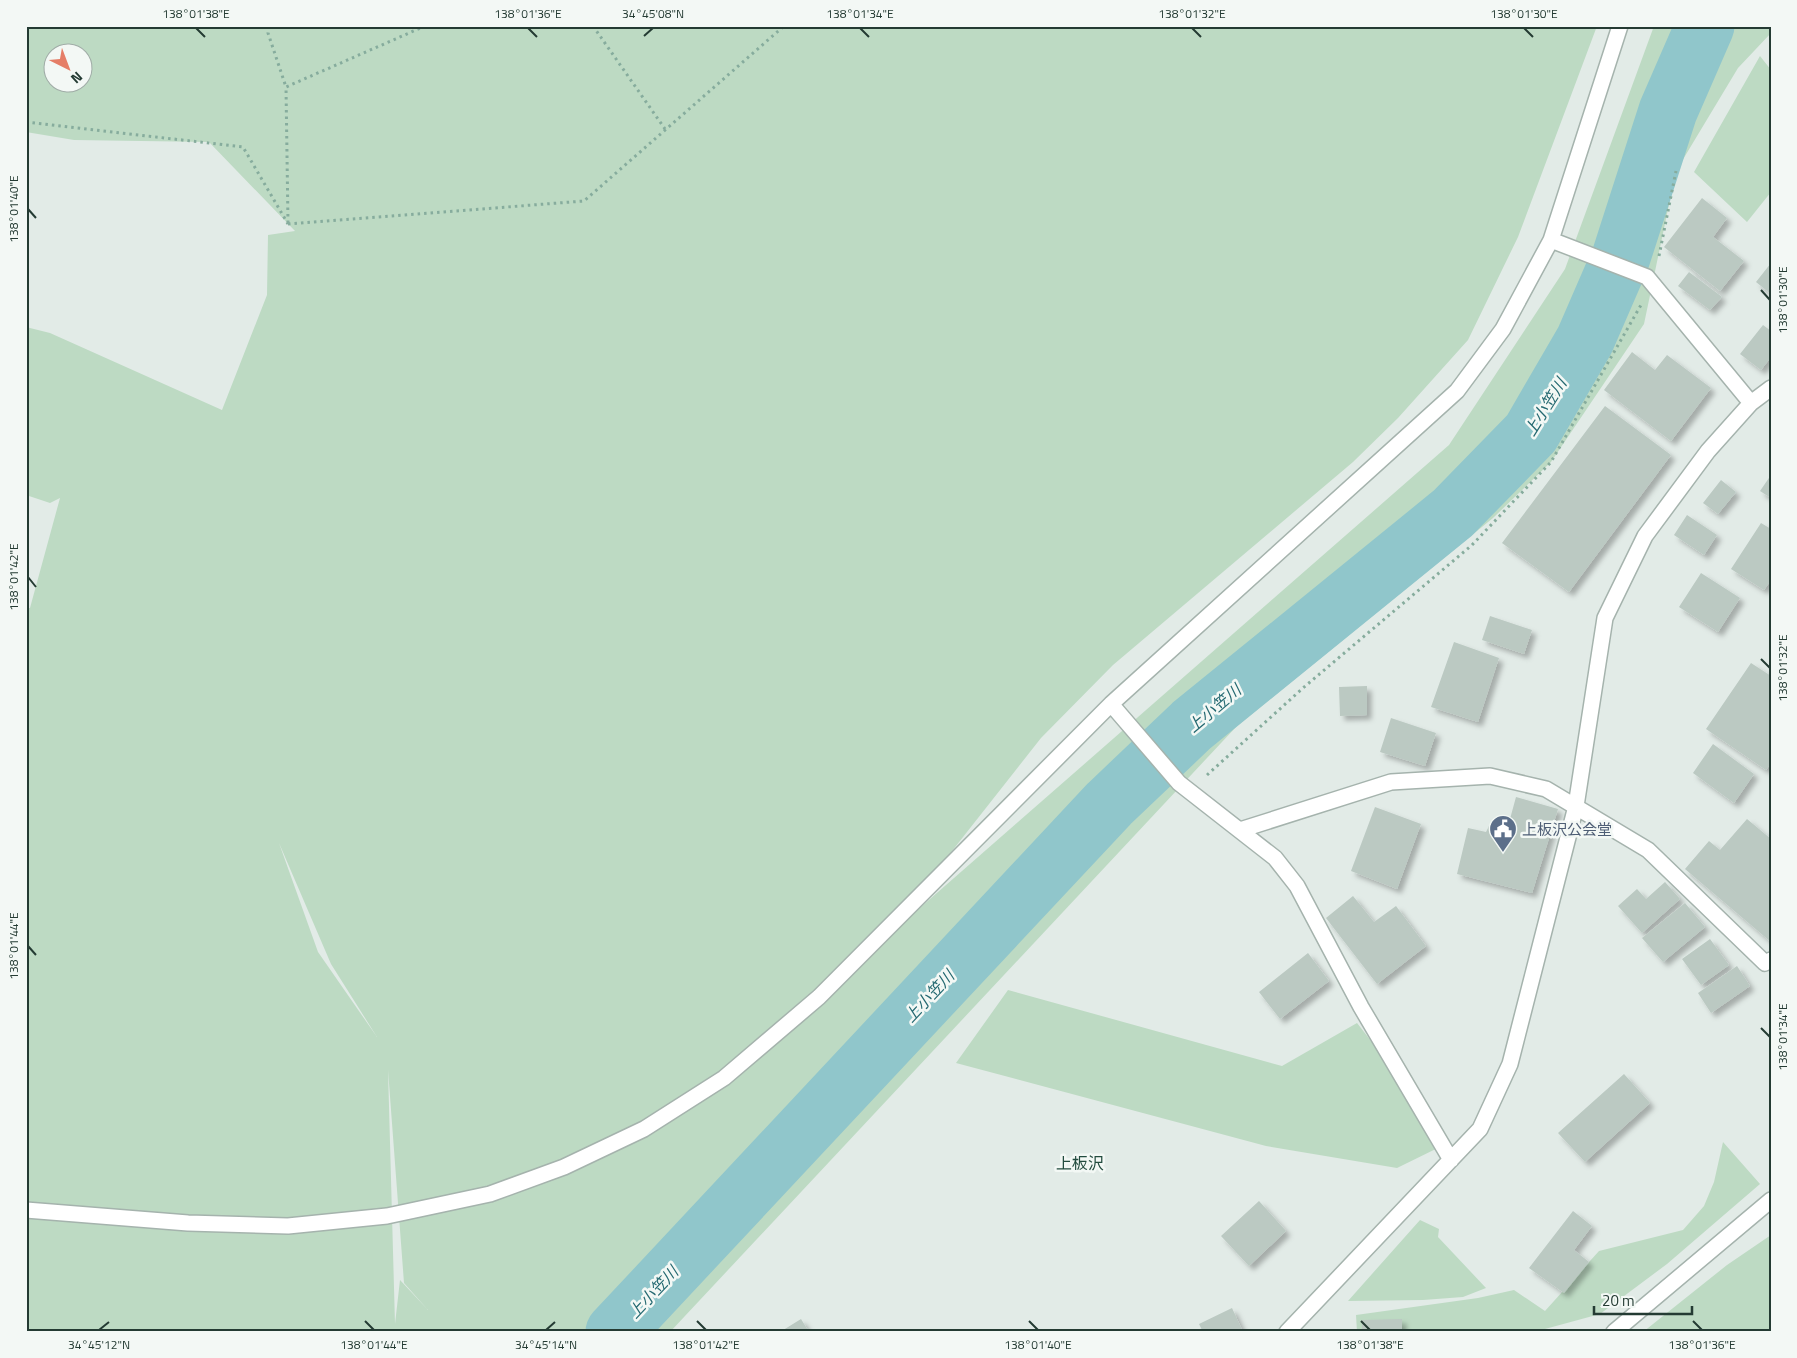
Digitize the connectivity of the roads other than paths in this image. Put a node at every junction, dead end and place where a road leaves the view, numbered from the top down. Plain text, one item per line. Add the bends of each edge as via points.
1 (1620, 26) edge
2 (1551, 240) junction
3 (1771, 388) edge
4 (1752, 403) junction
5 (1111, 704) junction
6 (1576, 806) junction
7 (1240, 830) junction
8 (1771, 960) edge
9 (1451, 1160) junction
10 (1771, 1200) edge
11 (26, 1210) edge
12 (1287, 1332) edge
13 (1614, 1332) edge

1 - 2 street
2 - 4 street via 1650,280
2 - 5 street via 1503,329 1457,391
3 - 4 street
4 - 6 street via 1708,451 1645,536 1605,618
5 - 7 street via 1184,787
5 - 11 street via 832,985 724,1078 644,1129 564,1167 490,1194 396,1214 288,1226 188,1223
6 - 7 street via 1546,789 1490,776 1391,782
6 - 8 street via 1648,850 1765,963
6 - 9 street via 1510,1064 1480,1129
7 - 9 street via 1275,858 1297,886 1360,1007
9 - 12 street
10 - 13 street

